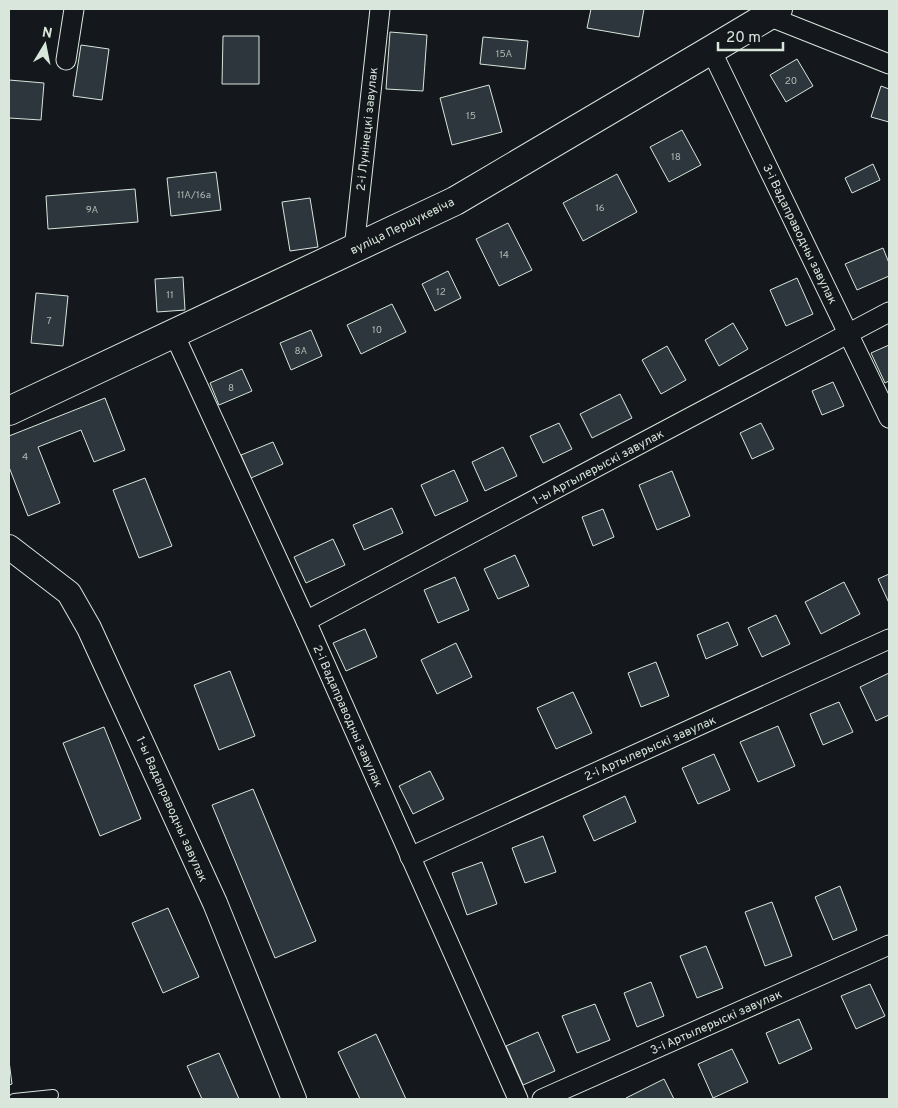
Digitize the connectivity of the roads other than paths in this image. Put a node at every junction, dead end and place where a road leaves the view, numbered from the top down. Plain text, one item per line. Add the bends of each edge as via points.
1 (74, 9) edge
2 (380, 9) edge
3 (773, 13) edge
4 (711, 50) junction
5 (66, 60) dead end
6 (889, 64) edge
7 (354, 249) junction
8 (889, 312) edge
9 (174, 334) junction
10 (849, 334) junction
11 (9, 411) edge
12 (889, 418) edge
13 (9, 547) edge
14 (306, 621) junction
15 (889, 639) edge
16 (410, 857) junction
17 (889, 945) edge
18 (53, 1095) dead end
19 (14, 1099) edge
20 (294, 1099) edge
21 (518, 1099) edge
22 (542, 1099) edge

1 - 5 street
2 - 7 street, 2-і Лунінецкі завулак
3 - 4 main road, вуліца Першукевіча
3 - 6 street
4 - 7 main road, вуліца Першукевіча via 455,201
4 - 10 street, 3-і Вадаправодны завулак
7 - 9 main road, вуліца Першукевіча
8 - 10 street, 1-ы Артылерыскі завулак
9 - 11 main road, вуліца Першукевіча
9 - 14 street, 2-і Вадаправодны завулак
10 - 12 street, 3-і Вадаправодны завулак
10 - 14 street, 1-ы Артылерыскі завулак
13 - 20 street, 1-ы Вадаправодны завулак via 69,593 90,628 215,904
14 - 16 street, 2-і Вадаправодны завулак
15 - 16 street, 2-і Артылерыскі завулак
16 - 21 street, 2-і Вадаправодны завулак
17 - 22 street, 3-і Артылерыскі завулак
18 - 19 lane

